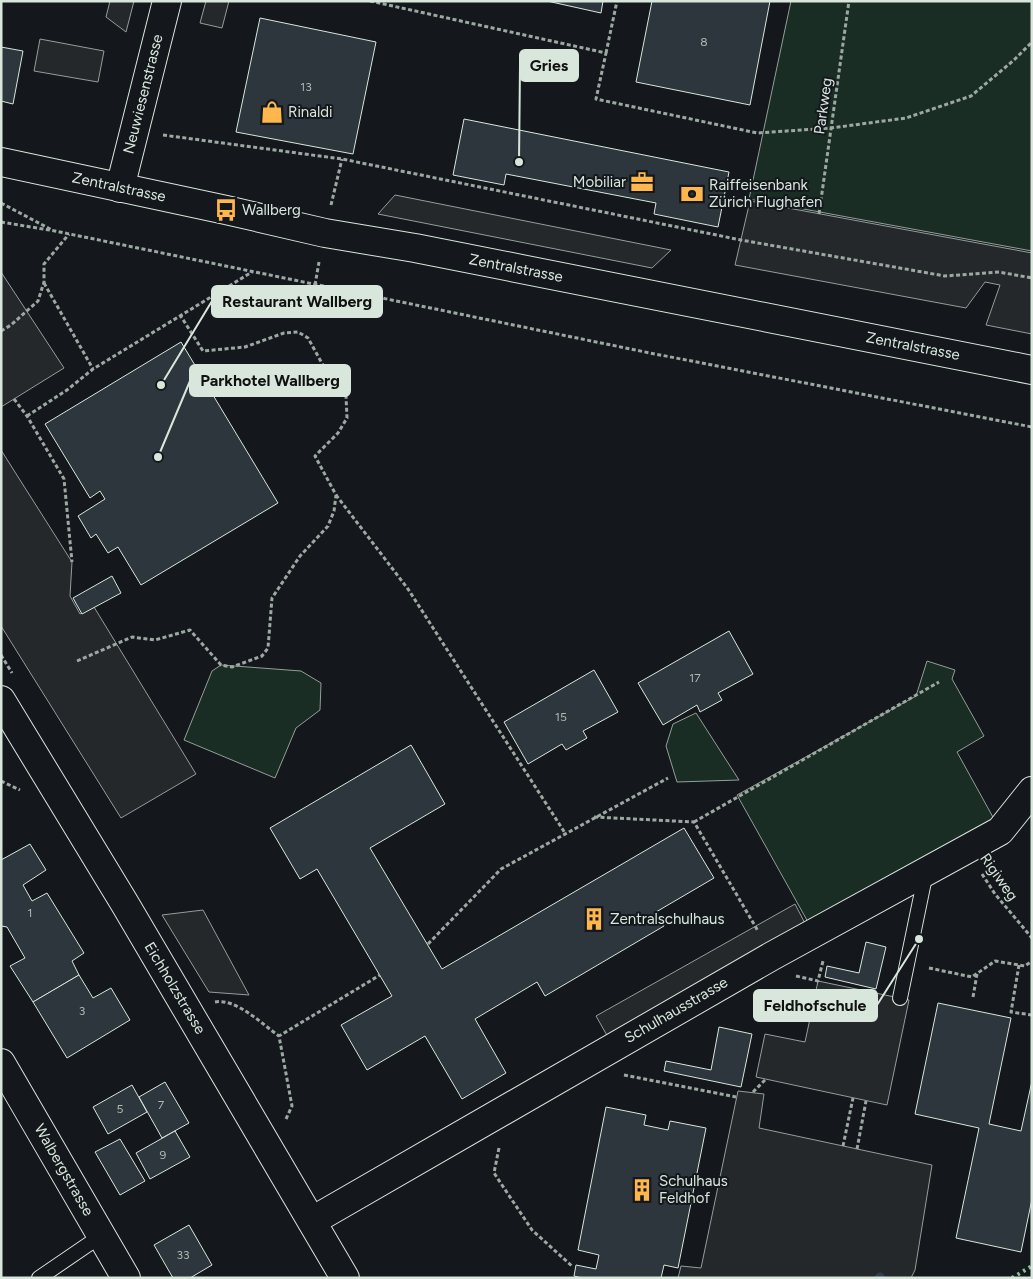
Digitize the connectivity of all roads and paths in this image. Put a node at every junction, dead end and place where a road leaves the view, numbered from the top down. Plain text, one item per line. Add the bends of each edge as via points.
1 (167, 1) edge
2 (370, 1) edge
3 (616, 1) edge
4 (849, 1) edge
5 (1032, 42) edge
6 (606, 53) junction
7 (831, 128) junction
8 (132, 138) junction
9 (1, 162) edge
10 (120, 188) junction
11 (1, 203) edge
12 (819, 214) dead end
13 (1, 222) edge
14 (55, 231) junction
15 (69, 234) junction
16 (252, 272) junction
17 (1032, 278) edge
18 (44, 282) junction
19 (180, 315) junction
20 (1, 331) edge
21 (93, 369) junction
22 (1032, 370) edge
23 (14, 399) dead end
24 (27, 416) junction
25 (1032, 427) edge
26 (336, 495) junction
27 (72, 562) dead end
28 (77, 661) dead end
29 (938, 682) dead end
30 (5, 716) edge
31 (668, 778) dead end
32 (1032, 791) edge
33 (594, 818) junction
34 (694, 822) junction
35 (565, 834) junction
36 (967, 850) junction
37 (926, 872) junction
38 (1032, 938) edge
39 (428, 944) dead end
40 (772, 956) junction
41 (1032, 961) edge
42 (907, 964) junction
43 (1019, 965) junction
44 (978, 974) junction
45 (380, 975) dead end
46 (805, 978) dead end
47 (818, 981) dead end
48 (973, 997) dead end
49 (900, 998) dead end
50 (187, 1009) junction
51 (1032, 1015) edge
52 (279, 1036) junction
53 (1, 1063) edge
54 (623, 1075) dead end
55 (766, 1080) dead end
56 (753, 1092) dead end
57 (736, 1098) dead end
58 (853, 1098) dead end
59 (866, 1101) dead end
60 (508, 1108) junction
61 (264, 1140) junction
62 (843, 1146) dead end
63 (857, 1149) dead end
64 (312, 1222) junction
65 (102, 1235) junction
66 (573, 1267) dead end
67 (39, 1278) edge
68 (126, 1278) edge
69 (345, 1278) edge

1 - 8 street, Neuwiesenstrasse
2 - 6 path
3 - 6 path
4 - 7 path, Parkweg
5 - 7 path via 971,96 906,118
6 - 7 path via 596,99 757,133
7 - 12 path, Parkweg
8 - 10 street, Neuwiesenstrasse
8 - 17 path via 162,135 342,159 741,240 945,276 999,272
9 - 10 street, Zentralstrasse
10 - 22 street, Zentralstrasse via 325,233
11 - 14 path
13 - 14 path
14 - 15 path
15 - 16 path
15 - 18 path via 44,264
16 - 19 path
16 - 25 path
18 - 20 path via 38,301
18 - 21 path
19 - 21 path
19 - 26 path via 203,351 245,347 284,333 298,332 308,338 324,367 346,396 347,418 338,433 315,456
21 - 24 path
23 - 24 path
24 - 27 path via 64,479
26 - 28 path via 328,526 300,556 272,598 268,648 262,656 232,667 221,665 190,630 154,640 132,637
26 - 35 path via 408,589
29 - 34 path
30 - 50 street, Eichholzstrasse
31 - 33 path
32 - 36 street, Schulhausstrasse via 1000,831
33 - 34 path
33 - 35 path
34 - 40 path
35 - 39 path via 501,869
36 - 37 street, Schulhausstrasse
36 - 38 path, Rigiweg via 995,894
37 - 40 street, Schulhausstrasse
37 - 42 lane
40 - 60 street, Schulhausstrasse
41 - 43 path via 1025,966
42 - 44 path via 972,978
42 - 49 lane
43 - 44 path via 995,961
43 - 51 path via 1011,1012
44 - 48 path
45 - 52 path
46 - 47 path
50 - 52 path via 221,1001 237,1006
50 - 61 street, Eichholzstrasse
52 - 61 path via 292,1106 286,1120
53 - 65 street, Walbergstrasse
54 - 57 path
55 - 56 path
58 - 62 path
59 - 63 path
60 - 64 street, Schulhausstrasse
60 - 66 path via 494,1173 532,1230
61 - 64 street, Eichholzstrasse
64 - 69 street, Eichholzstrasse
65 - 67 lane
65 - 68 street, Walbergstrasse

